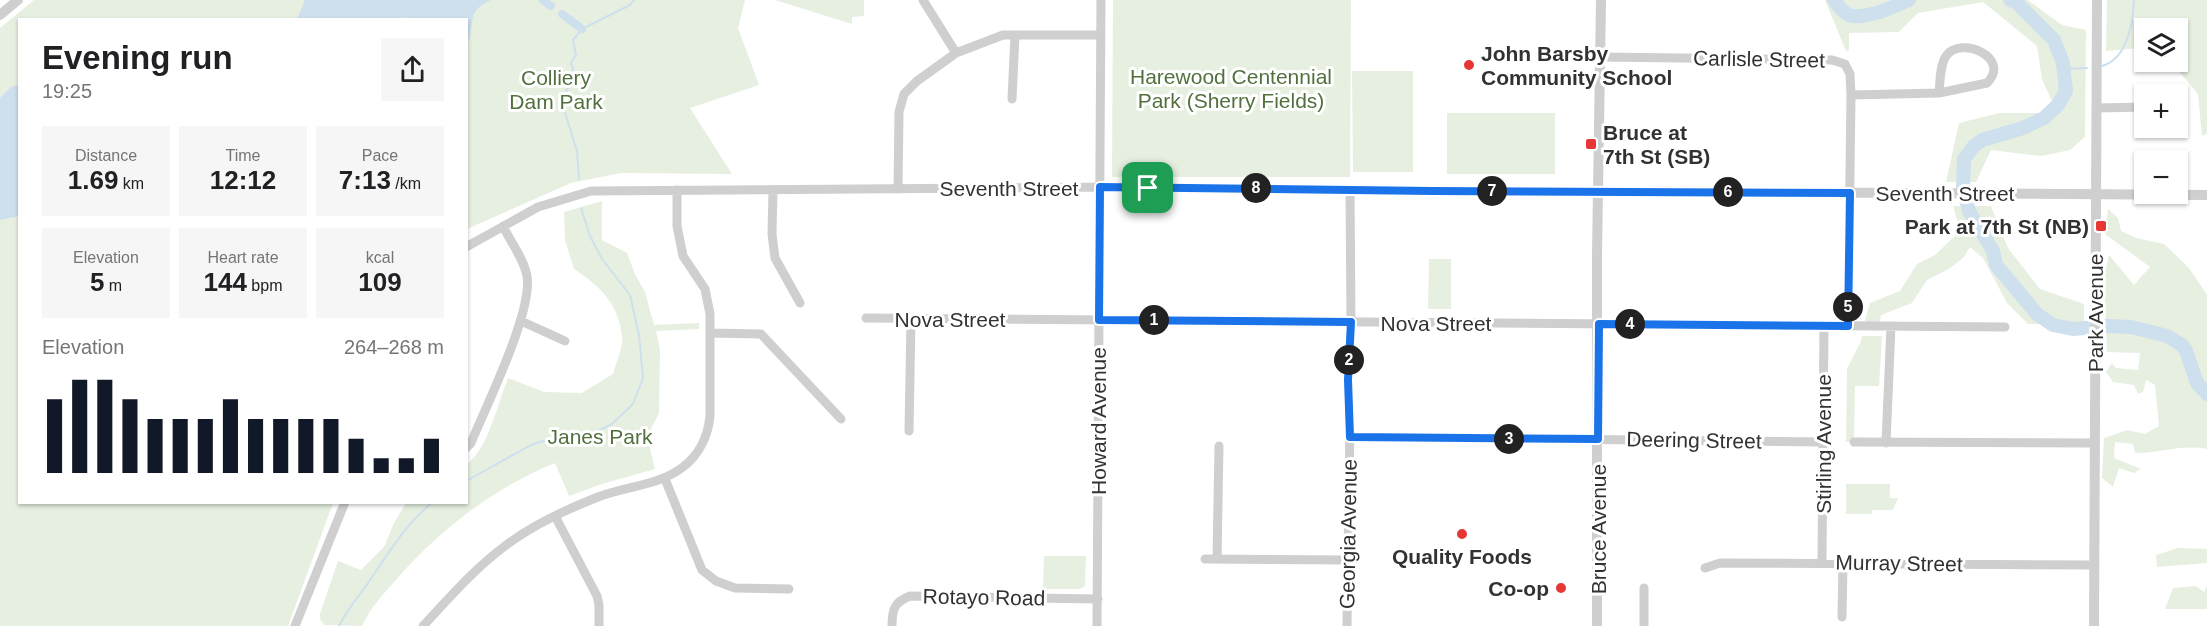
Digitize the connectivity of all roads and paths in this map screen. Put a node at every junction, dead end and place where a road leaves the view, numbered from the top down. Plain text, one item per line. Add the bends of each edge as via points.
1 (18, 0) edge
2 (923, 0) edge
3 (1101, 0) edge
4 (1601, 0) edge
5 (2097, 0) edge
6 (0, 15) edge
7 (1015, 35) junction
8 (1101, 35) junction
9 (956, 53) junction
10 (1600, 57) junction
11 (1939, 93) junction
12 (1851, 95) junction
13 (1012, 99) dead end
14 (2134, 107) edge
15 (2097, 108) junction
16 (1100, 187) junction
17 (898, 189) junction
18 (1350, 189) junction
19 (677, 190) junction
20 (773, 190) junction
21 (1599, 191) junction
22 (1850, 193) junction
23 (2096, 194) junction
24 (2207, 195) edge
25 (503, 226) junction
26 (468, 246) edge
27 (800, 303) dead end
28 (866, 318) dead end
29 (911, 319) junction
30 (1099, 320) junction
31 (521, 321) junction
32 (1351, 322) junction
33 (1599, 324) junction
34 (1824, 325) junction
35 (1848, 326) junction
36 (1891, 326) junction
37 (2005, 327) dead end
38 (710, 333) junction
39 (565, 341) dead end
40 (841, 419) dead end
41 (909, 431) dead end
42 (1350, 437) junction
43 (1598, 439) junction
44 (1823, 442) junction
45 (1854, 442) dead end
46 (1886, 442) junction
47 (2095, 443) junction
48 (468, 446) edge
49 (1219, 446) dead end
50 (665, 479) junction
51 (344, 504) edge
52 (555, 516) junction
53 (1205, 559) dead end
54 (1216, 559) junction
55 (1348, 560) junction
56 (1822, 562) junction
57 (1843, 562) junction
58 (2094, 565) junction
59 (1705, 568) dead end
60 (1644, 588) dead end
61 (789, 589) dead end
62 (1098, 599) junction
63 (1842, 617) dead end
64 (297, 625) edge
65 (423, 626) edge
66 (599, 626) edge
67 (892, 626) edge
68 (1097, 626) edge
69 (1347, 626) edge
70 (1597, 626) edge
71 (1644, 626) edge
72 (2094, 626) edge

1 - 6 street
2 - 9 street
3 - 8 street, Howard Avenue
4 - 10 street, Bruce Avenue
5 - 15 street, Park Avenue
7 - 8 street
7 - 9 street via 1003,35
7 - 13 street
8 - 16 street, Howard Avenue
9 - 17 street via 904,94 899,112
10 - 12 street, Carlisle Street via 1832,60 1845,64 1850,74
10 - 21 street, Bruce Avenue
11 - 11 street via 1987,82 1993,72 1991,59 1974,48 1953,50 1944,59
11 - 12 street
12 - 22 street
14 - 15 street
15 - 23 street, Park Avenue
16 - 17 street, Seventh Street
16 - 18 street, Seventh Street
16 - 30 street, Howard Avenue
17 - 20 street, Seventh Street
18 - 21 street, Seventh Street
18 - 32 street, Georgia Avenue
19 - 20 street, Seventh Street
19 - 25 street, Seventh Street via 591,191 538,207
19 - 38 street via 677,226 683,256 705,289
20 - 27 street via 775,258
21 - 22 street, Seventh Street
21 - 33 street, Bruce Avenue
22 - 23 street, Seventh Street
22 - 35 street
23 - 24 street, Seventh Street
23 - 47 street, Park Avenue
25 - 26 street, Seventh Street
25 - 31 street via 526,273 528,291
28 - 29 street, Nova Street
29 - 30 street, Nova Street
29 - 41 street
30 - 32 street, Nova Street
30 - 62 street, Howard Avenue
31 - 39 street
31 - 48 street
32 - 33 street, Nova Street
32 - 42 street, Georgia Avenue
33 - 34 street, Nova Street
33 - 43 street, Bruce Avenue
34 - 35 street, Nova Street
34 - 44 street, Stirling Avenue
35 - 36 street, Nova Street
36 - 37 street, Nova Street
36 - 46 street
38 - 40 street via 761,334
38 - 50 street via 709,427 701,447 685,466
42 - 43 street, Deering Street
42 - 55 street, Georgia Avenue
43 - 44 street, Deering Street
43 - 70 street, Bruce Avenue
44 - 56 street, Stirling Avenue
45 - 46 street
46 - 47 street
47 - 58 street, Park Avenue
49 - 54 street
50 - 52 street via 596,497
50 - 61 street via 702,570 735,588
51 - 64 street
52 - 65 street via 505,546
52 - 66 street via 597,596
53 - 54 street
54 - 55 street
55 - 69 street, Georgia Avenue
56 - 57 street, Murray Street
56 - 59 street, Murray Street via 1720,563
57 - 58 street, Murray Street
57 - 63 street
58 - 72 street, Park Avenue
60 - 71 street
62 - 67 street, Rotayo Road via 910,596 896,604
62 - 68 street, Howard Avenue

